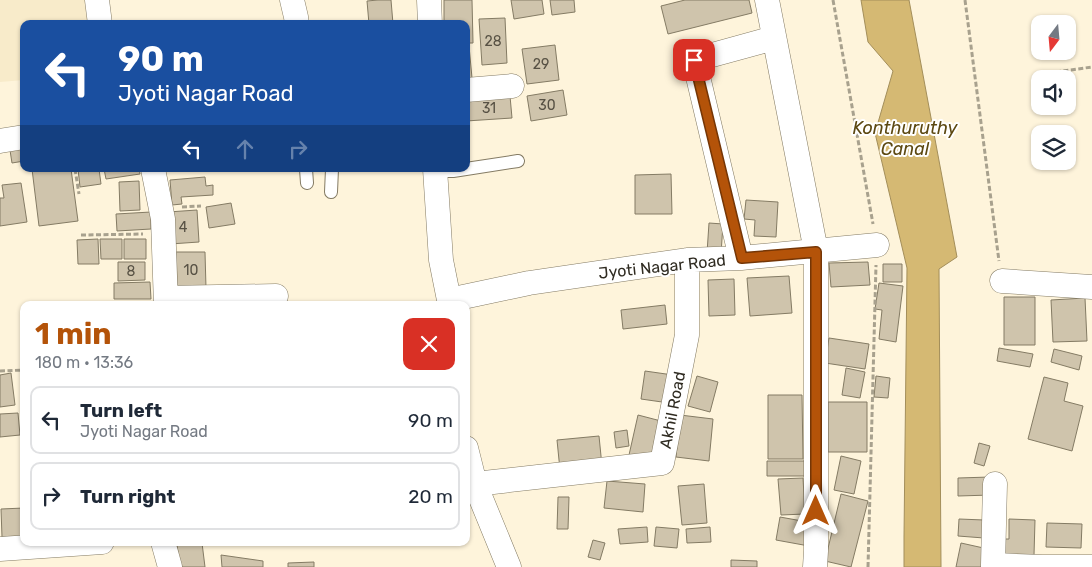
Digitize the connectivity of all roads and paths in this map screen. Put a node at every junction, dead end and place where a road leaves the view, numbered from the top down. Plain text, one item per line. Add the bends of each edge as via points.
1 (97, 0) edge
2 (292, 0) edge
3 (429, 0) edge
4 (767, 0) edge
5 (833, 0) edge
6 (965, 0) edge
7 (100, 20) edge
8 (296, 20) edge
9 (430, 20) edge
10 (774, 38) junction
11 (1092, 68) edge
12 (1074, 70) edge
13 (512, 86) dead end
14 (470, 90) edge
15 (20, 138) edge
16 (0, 141) edge
17 (518, 161) dead end
18 (470, 168) edge
19 (75, 172) edge
20 (154, 172) edge
21 (306, 172) edge
22 (332, 172) edge
23 (435, 172) edge
24 (307, 183) dead end
25 (331, 192) dead end
26 (79, 194) dead end
27 (163, 233) junction
28 (80, 235) dead end
29 (876, 245) junction
30 (816, 252) junction
31 (742, 258) junction
32 (686, 260) junction
33 (1002, 282) joint
34 (1092, 287) edge
35 (276, 296) dead end
36 (166, 301) edge
37 (184, 301) edge
38 (450, 301) edge
39 (458, 301) edge
40 (20, 370) edge
41 (0, 371) edge
42 (470, 464) edge
43 (475, 484) junction
44 (995, 484) dead end
45 (44, 546) edge
46 (165, 546) edge
47 (0, 549) edge
48 (993, 566) edge
49 (170, 567) edge
50 (509, 567) edge
51 (815, 567) edge
52 (868, 567) edge
53 (1092, 567) edge

1 - 7 street
2 - 8 street
3 - 9 street
4 - 10 street
5 - 29 path
6 - 33 path
10 - 30 street
10 - 31 street via 694,60
11 - 12 path
13 - 14 street
15 - 16 street
17 - 18 lane
19 - 26 path
20 - 27 street
21 - 24 lane
22 - 25 lane
23 - 38 street via 441,260
27 - 28 path
27 - 36 street
29 - 30 street, Jyoti Nagar Road
29 - 52 path
30 - 31 street, Jyoti Nagar Road
30 - 51 street
31 - 32 street, Jyoti Nagar Road
32 - 39 street, Jyoti Nagar Road via 529,283
32 - 43 street, Akhil Road via 687,335 662,463
33 - 34 street
35 - 37 street
40 - 41 path
42 - 43 street
43 - 50 street
44 - 48 street
45 - 47 street
46 - 49 street
48 - 53 street

